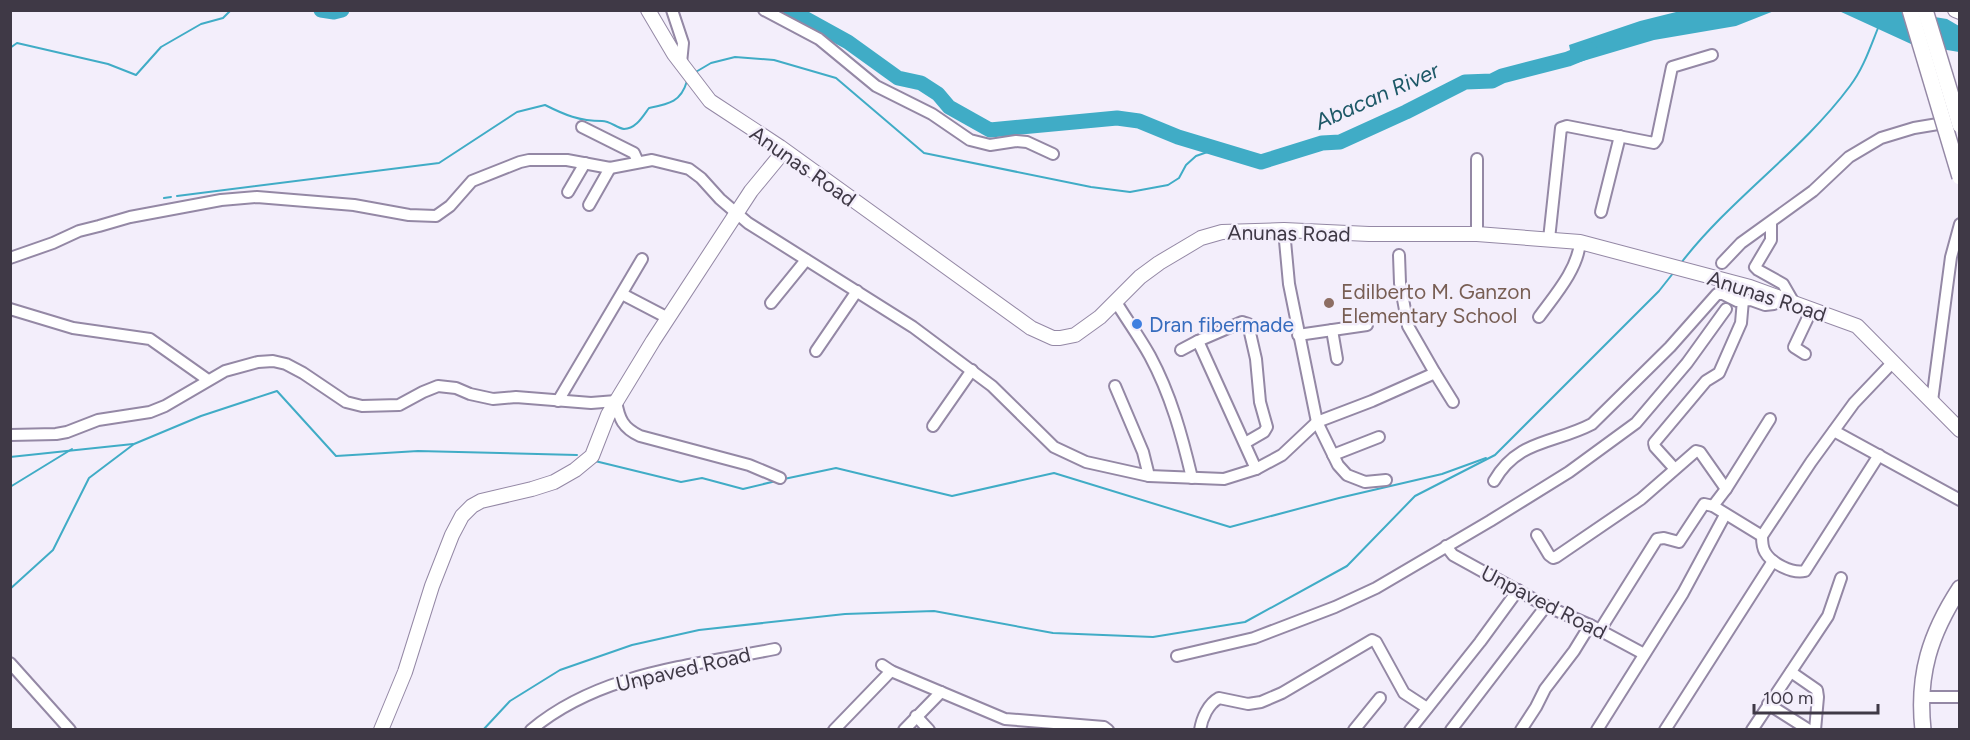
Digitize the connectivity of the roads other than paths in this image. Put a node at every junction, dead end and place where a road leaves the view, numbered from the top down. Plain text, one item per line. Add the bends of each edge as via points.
1 (672, 10) edge
2 (764, 10) edge
3 (1910, 10) edge
4 (1925, 10) edge
5 (650, 13) edge
6 (1712, 56) dead end
7 (682, 65) junction
8 (1959, 123) edge
9 (582, 127) dead end
10 (1620, 136) junction
11 (784, 151) junction
12 (1053, 154) dead end
13 (1476, 159) dead end
14 (638, 162) junction
15 (585, 163) junction
16 (610, 168) junction
17 (1959, 177) edge
18 (568, 192) dead end
19 (589, 205) dead end
20 (1601, 212) dead end
21 (736, 213) junction
22 (1771, 223) junction
23 (1959, 224) edge
24 (1284, 230) junction
25 (1477, 234) junction
26 (1549, 239) junction
27 (1582, 242) junction
28 (1399, 255) dead end
29 (10, 258) edge
30 (642, 259) dead end
31 (806, 260) junction
32 (1722, 263) dead end
33 (857, 291) junction
34 (622, 294) junction
35 (1778, 297) junction
36 (1743, 300) junction
37 (1116, 302) junction
38 (771, 303) dead end
39 (1794, 303) junction
40 (10, 309) edge
41 (1726, 309) dead end
42 (1812, 309) junction
43 (1539, 317) dead end
44 (668, 318) junction
45 (1367, 325) dead end
46 (1332, 330) junction
47 (1298, 335) junction
48 (1198, 341) junction
49 (1181, 350) dead end
50 (816, 351) dead end
51 (1805, 354) dead end
52 (1336, 359) dead end
53 (1893, 362) junction
54 (972, 370) junction
55 (1435, 373) junction
56 (208, 380) junction
57 (1115, 386) dead end
58 (558, 401) junction
59 (616, 401) junction
60 (1932, 401) junction
61 (1453, 402) dead end
62 (1770, 419) dead end
63 (1317, 422) junction
64 (933, 426) dead end
65 (1959, 430) edge
66 (1834, 431) junction
67 (10, 435) edge
68 (1379, 437) dead end
69 (1245, 443) junction
70 (1333, 455) junction
71 (1879, 455) junction
72 (1674, 468) junction
73 (1256, 469) junction
74 (1149, 476) junction
75 (780, 478) dead end
76 (1192, 478) junction
77 (1386, 480) dead end
78 (1494, 481) dead end
79 (1726, 489) junction
80 (1959, 500) edge
81 (1713, 506) junction
82 (1725, 515) junction
83 (1537, 535) dead end
84 (1762, 536) junction
85 (1446, 546) junction
86 (1773, 561) junction
87 (1841, 578) dead end
88 (1959, 588) edge
89 (1518, 590) junction
90 (1546, 606) junction
91 (1595, 627) junction
92 (775, 649) dead end
93 (1644, 654) junction
94 (1177, 656) dead end
95 (10, 663) edge
96 (1791, 672) junction
97 (941, 692) junction
98 (1920, 697) junction
99 (1959, 697) edge
100 (1380, 698) dead end
101 (1768, 704) junction
102 (1427, 708) junction
103 (916, 716) junction
104 (70, 729) edge
105 (381, 729) edge
106 (531, 729) edge
107 (834, 729) edge
108 (904, 729) edge
109 (929, 729) edge
110 (1105, 729) edge
111 (1200, 729) edge
112 (1354, 729) edge
113 (1410, 729) edge
114 (1451, 729) edge
115 (1521, 729) edge
116 (1597, 729) edge
117 (1665, 729) edge
118 (1752, 729) edge
119 (1809, 729) edge
120 (1815, 729) edge
121 (1923, 729) edge

1 - 7 street via 683,43
2 - 12 street via 819,39 876,86 932,114 970,140 990,145 1027,142
3 - 17 main road, bridge
4 - 8 main road, bridge
5 - 7 street, Anunas Road
6 - 10 street via 1672,67 1654,142
7 - 11 street, Anunas Road via 710,101
8 - 22 street via 1914,128 1881,138 1849,157
9 - 14 street via 634,153
10 - 20 street
10 - 26 street via 1561,128
11 - 21 street
11 - 37 street, Anunas Road via 1045,336 1075,335
13 - 25 street
14 - 16 street
14 - 21 street via 689,169
15 - 16 street
15 - 18 street
15 - 29 street via 552,159 514,164 472,181 436,216 256,197 221,200 130,217
16 - 19 street
21 - 31 street
21 - 44 street
22 - 32 street via 1741,243
22 - 39 street via 1771,240 1755,267 1783,284
23 - 60 street
24 - 25 street, Anunas Road
24 - 37 street, Anunas Road via 1211,234 1159,263
24 - 47 street via 1288,284
25 - 26 street, Anunas Road
26 - 27 street, Anunas Road
27 - 35 street, Anunas Road
27 - 43 street via 1574,264
28 - 55 street via 1408,326
30 - 34 street
31 - 33 street
31 - 38 street
33 - 50 street
33 - 54 street
34 - 44 street
34 - 58 street
35 - 36 street via 1770,304
35 - 39 street, Anunas Road
36 - 72 street via 1740,324 1719,373 1706,381 1654,443
36 - 78 street via 1721,293 1715,296 1592,424 1517,453
37 - 76 street via 1160,376 1179,425
39 - 42 street, Anunas Road
40 - 56 street via 73,328 150,339
41 - 85 street via 1636,423 1569,472
42 - 51 street via 1794,347
42 - 53 street, Anunas Road via 1857,326
44 - 59 street
45 - 46 street
46 - 47 street
46 - 52 street
47 - 63 street
48 - 49 street
48 - 69 street
48 - 69 street via 1242,322 1248,324 1267,427
53 - 60 street, Anunas Road
53 - 66 street
54 - 64 street
54 - 74 street via 1054,447 1086,462
55 - 61 street
55 - 63 street
56 - 58 street via 225,371 273,361 303,373 346,402 362,406 399,405 438,386 493,399
56 - 67 street via 150,412 99,420 67,432
57 - 74 street
58 - 59 street
59 - 75 street via 622,423 640,436 749,465
59 - 105 street via 596,449 584,464 542,486 481,501 462,516 432,586 405,672
60 - 65 street, Anunas Road
62 - 79 street
63 - 70 street
63 - 73 street via 1282,455
66 - 71 street
66 - 84 street
68 - 70 street
69 - 73 street
70 - 77 street via 1347,475 1355,479
71 - 80 street
71 - 86 street via 1805,571 1796,572
72 - 79 street via 1691,454 1700,452
72 - 83 street via 1641,499 1556,557 1549,555
73 - 76 street via 1224,479
74 - 76 street
79 - 81 street
81 - 82 street
81 - 91 street via 1704,504 1679,542 1657,539
82 - 84 street
82 - 93 street
84 - 86 street via 1762,547
85 - 89 street, Unpaved Road via 1453,555
85 - 94 street via 1335,608 1254,638
86 - 117 street
87 - 96 street via 1828,616
88 - 98 main road via 1928,654
89 - 90 street, Unpaved Road
89 - 102 street
90 - 91 street, Unpaved Road
90 - 114 street
91 - 93 street, Unpaved Road
91 - 115 street via 1545,689
92 - 106 street, Unpaved Road via 656,672 603,687 567,703
93 - 116 street
95 - 104 street
96 - 101 street
96 - 120 street via 1817,690
97 - 103 street
97 - 107 street via 887,668
97 - 110 street via 1005,719
98 - 99 street
98 - 121 main road
100 - 112 street
101 - 118 street
101 - 119 street
102 - 111 street via 1404,693 1372,640 1262,702 1216,699
102 - 113 street
103 - 108 street
103 - 109 street

